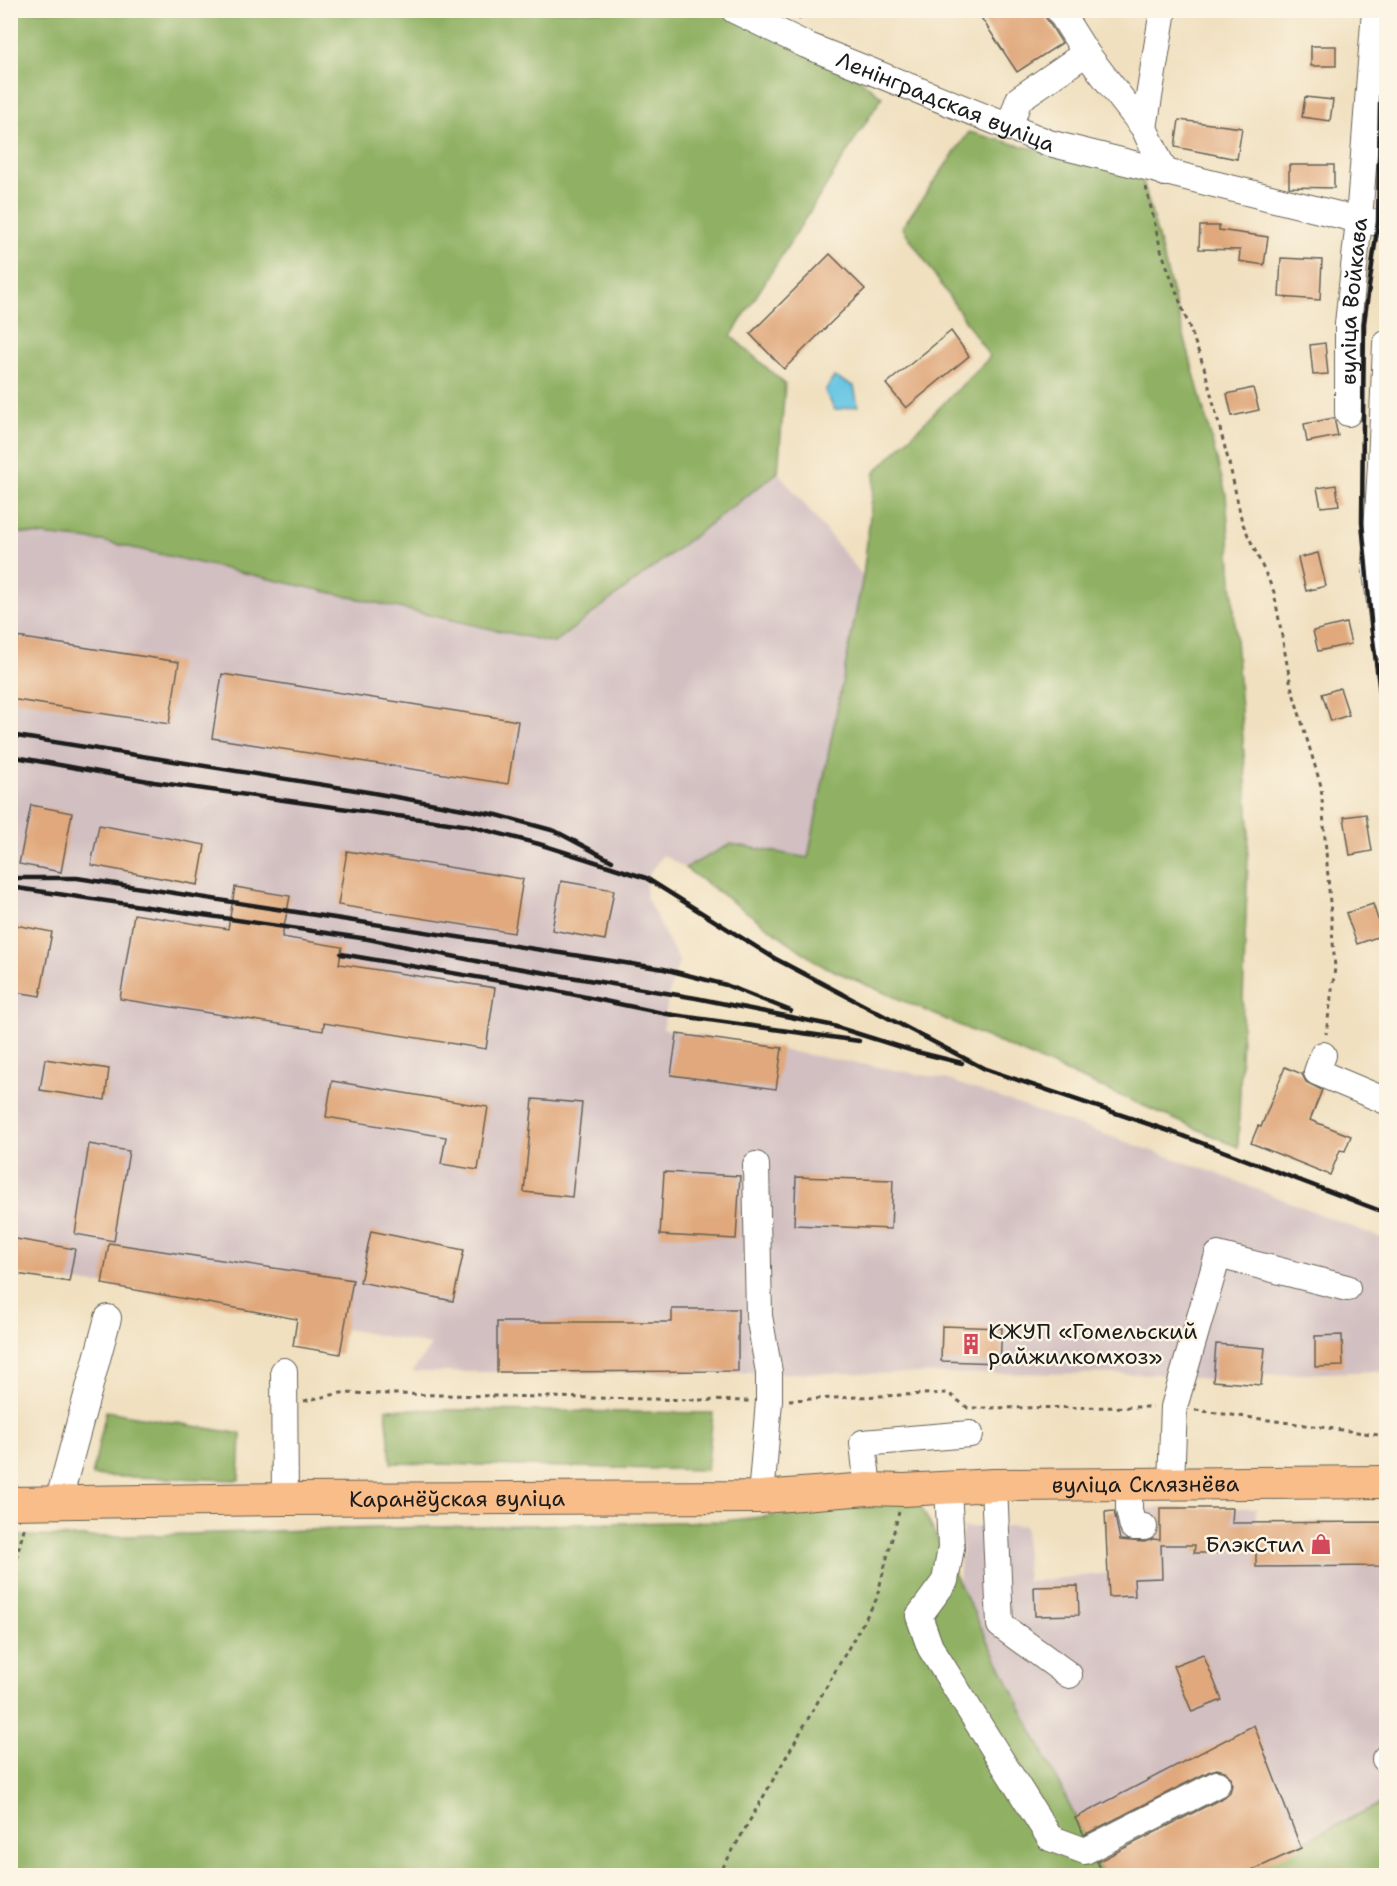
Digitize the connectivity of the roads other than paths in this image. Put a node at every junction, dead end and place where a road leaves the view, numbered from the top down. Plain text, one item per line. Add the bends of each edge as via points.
1 (734, 10) edge
2 (1059, 10) edge
3 (1162, 10) edge
4 (1375, 10) edge
5 (1086, 53) junction
6 (1141, 122) junction
7 (1009, 128) junction
8 (1165, 173) junction
9 (1359, 220) junction
10 (1386, 224) edge
11 (1386, 344) edge
12 (1348, 413) dead end
13 (1384, 469) edge
14 (1386, 648) edge
15 (1323, 1055) road end
16 (1386, 1101) edge
17 (756, 1165) dead end
18 (1347, 1288) dead end
19 (108, 1318) dead end
20 (284, 1371) dead end
21 (970, 1434) dead end
22 (1386, 1482) edge
23 (1172, 1483) junction
24 (1130, 1484) junction
25 (994, 1485) junction
26 (948, 1487) junction
27 (868, 1490) junction
28 (904, 1490) joint
29 (761, 1497) junction
30 (285, 1499) junction
31 (33, 1503) edge
32 (1144, 1527) dead end
33 (1069, 1676) dead end
34 (1217, 1784) dead end

1 - 7 street, Ленінградская вуліца via 806,45
2 - 5 street
3 - 6 street
4 - 9 street, вуліца Войкава
5 - 6 street
5 - 7 street via 1019,99
6 - 8 street
7 - 8 street, Ленінградская вуліца via 1050,143
8 - 9 street, Ленінградская вуліца
9 - 10 street, Ленінградская вуліца
9 - 12 street, вуліца Войкава via 1348,324
11 - 13 street, вуліца Войкава
13 - 14 street, вуліца Войкава via 1375,565
15 - 16 street via 1317,1072
17 - 29 street via 759,1316 769,1401
18 - 23 street via 1218,1255 1174,1407
19 - 31 street
20 - 30 street
21 - 27 street via 863,1443
22 - 23 main road, вуліца Склязнёва
23 - 24 main road, вуліца Склязнёва
24 - 25 main road, вуліца Склязнёва
24 - 32 street via 1133,1527
25 - 26 main road, вуліца Склязнёва
25 - 33 street via 1000,1625
26 - 28 main road, вуліца Склязнёва
26 - 34 street via 951,1548 945,1581 919,1616 930,1647 1050,1838 1085,1851
27 - 28 main road, Каранёўская вуліца
27 - 29 main road, Каранёўская вуліца
29 - 30 main road, Каранёўская вуліца
30 - 31 main road, Каранёўская вуліца

